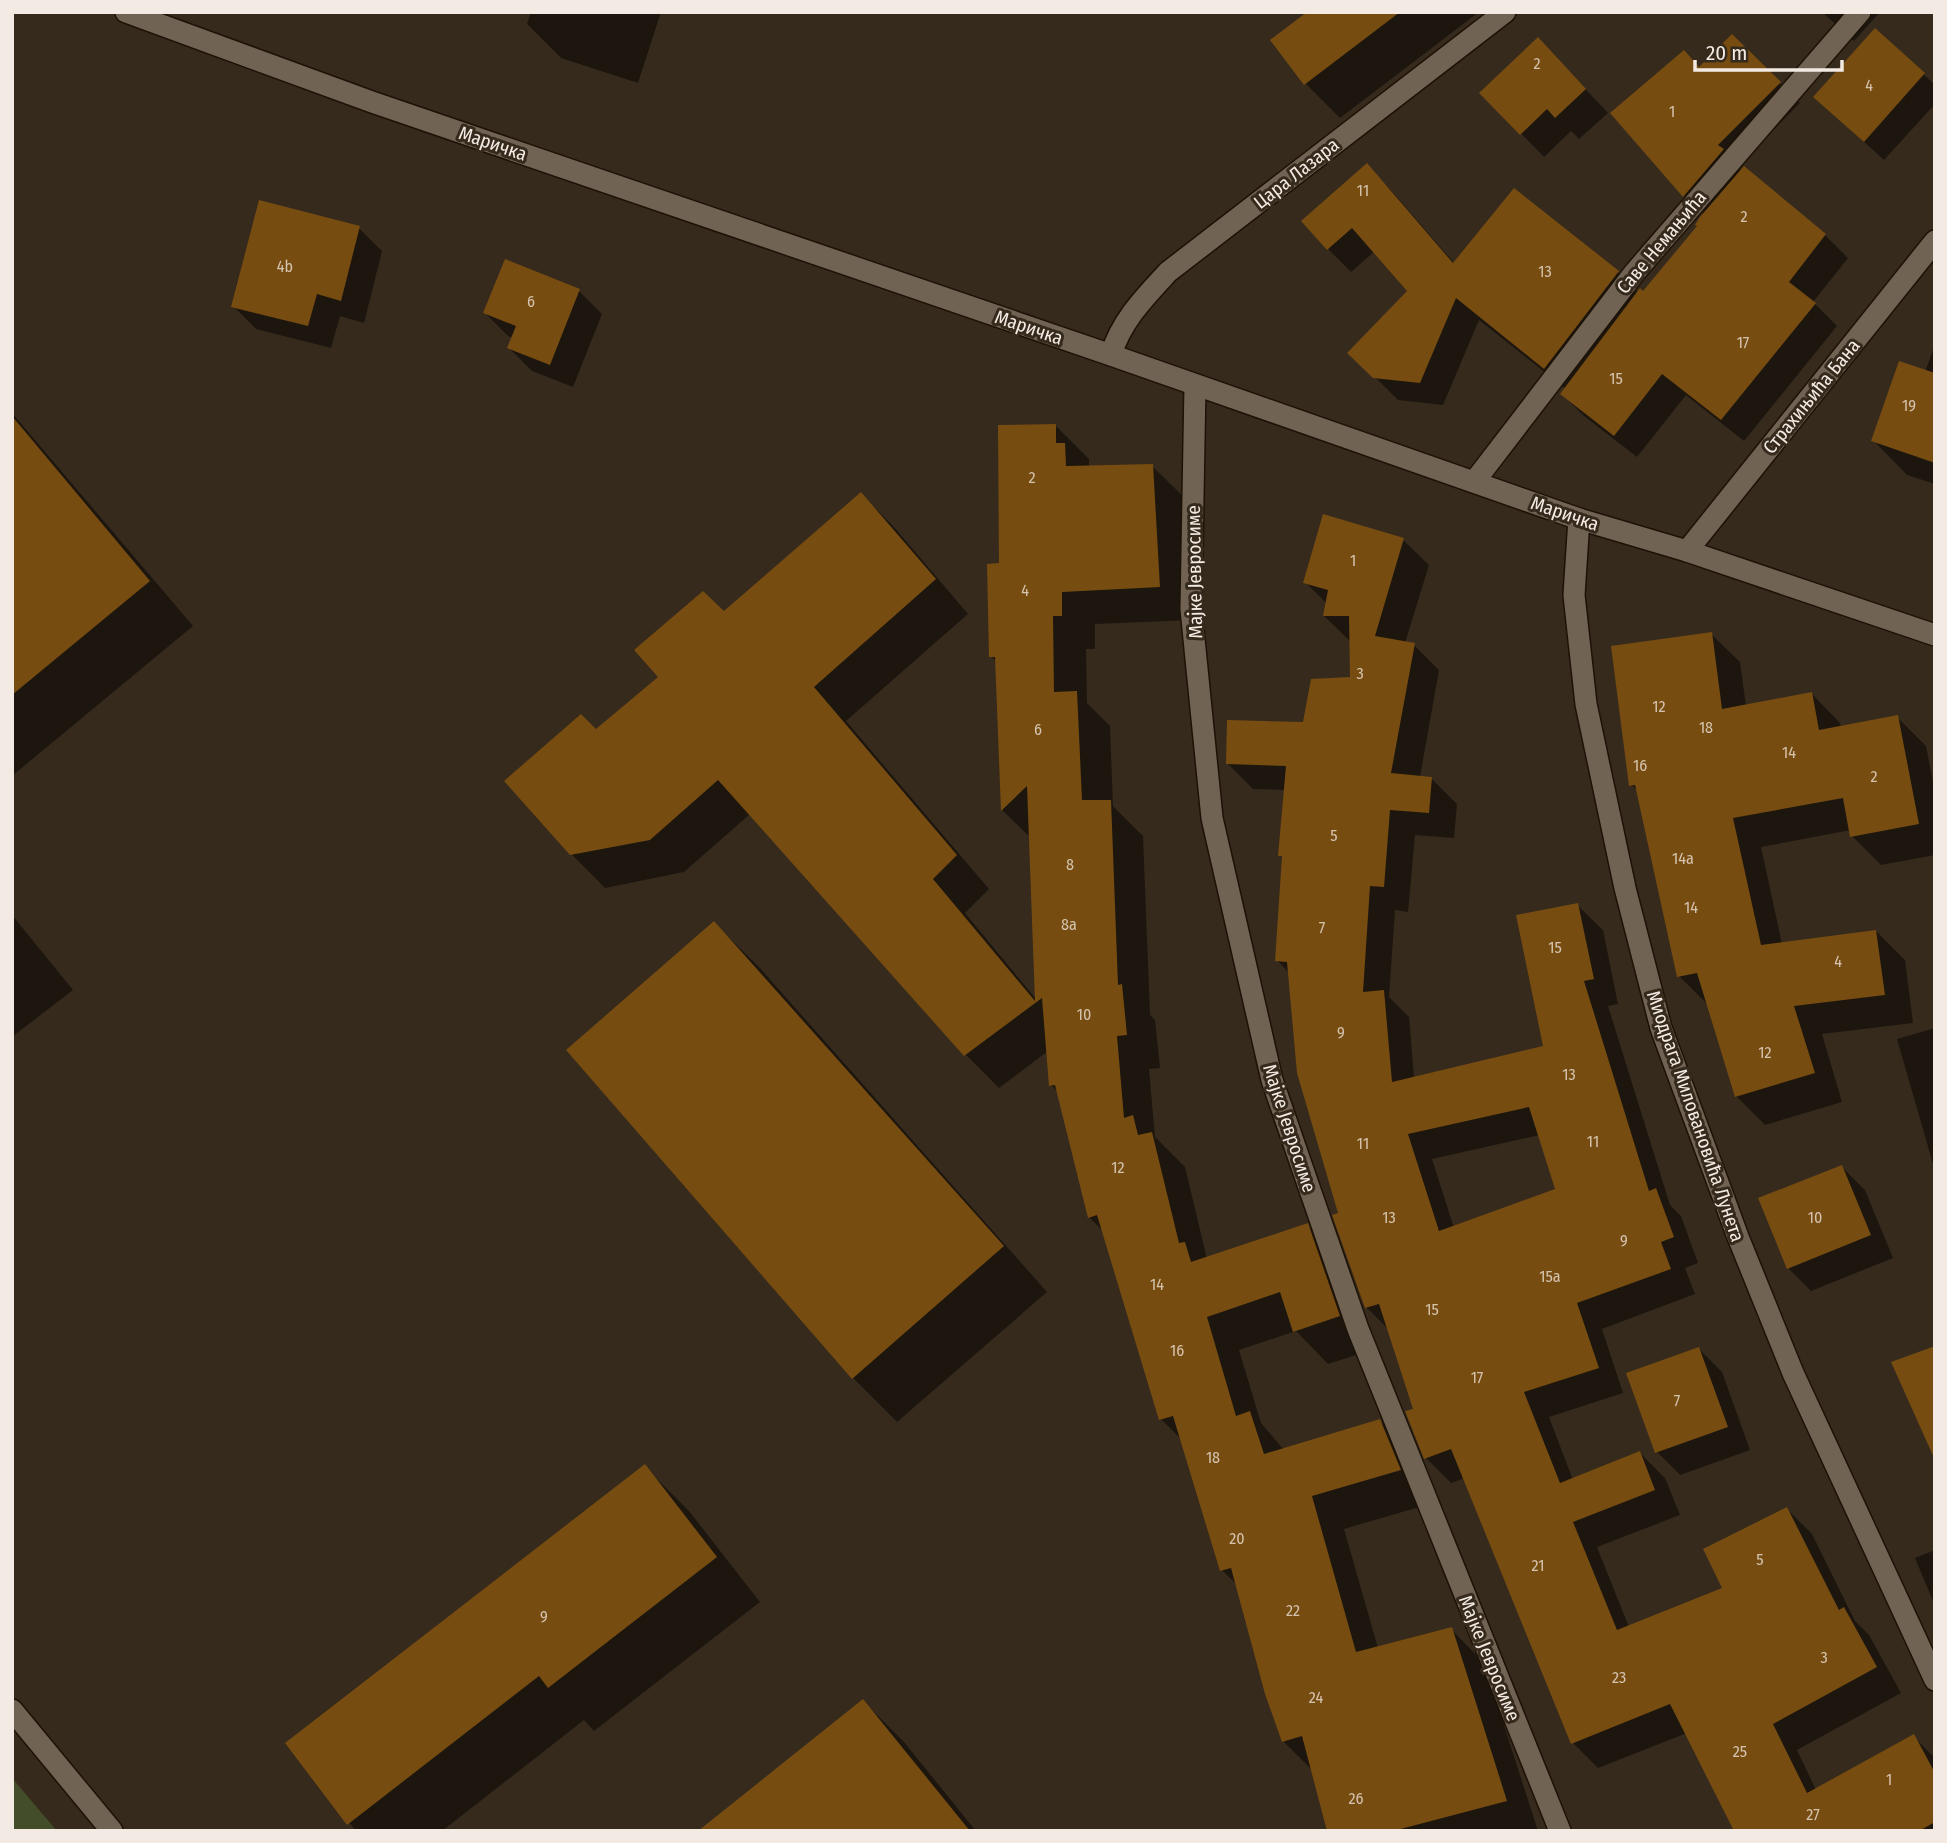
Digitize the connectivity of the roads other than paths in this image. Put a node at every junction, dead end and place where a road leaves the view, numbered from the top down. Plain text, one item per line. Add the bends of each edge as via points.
1 (126, 12) edge
2 (1504, 12) edge
3 (1860, 12) edge
4 (1935, 240) edge
5 (1111, 355) junction
6 (1195, 385) junction
7 (1474, 482) junction
8 (1579, 519) junction
9 (1687, 551) junction
10 (1935, 635) edge
11 (1935, 1680) edge
12 (12, 1710) edge
13 (113, 1831) edge
14 (1560, 1831) edge

1 - 5 street, Маричка via 372,102
2 - 5 street, Цара Лазара via 1168,272 1131,312
3 - 7 street, Саве Немањића via 1635,272
4 - 9 street, Страхињића Бана
5 - 6 street, Маричка
6 - 7 street, Маричка
6 - 14 street, Мајке Јевросиме via 1191,609 1212,818 1272,1080 1358,1329
7 - 8 street, Маричка
8 - 9 street, Маричка
8 - 11 street, Миодрага Миловановића Лунета via 1574,595 1586,704 1625,888 1661,1028 1793,1373
9 - 10 street, Маричка
12 - 13 street

